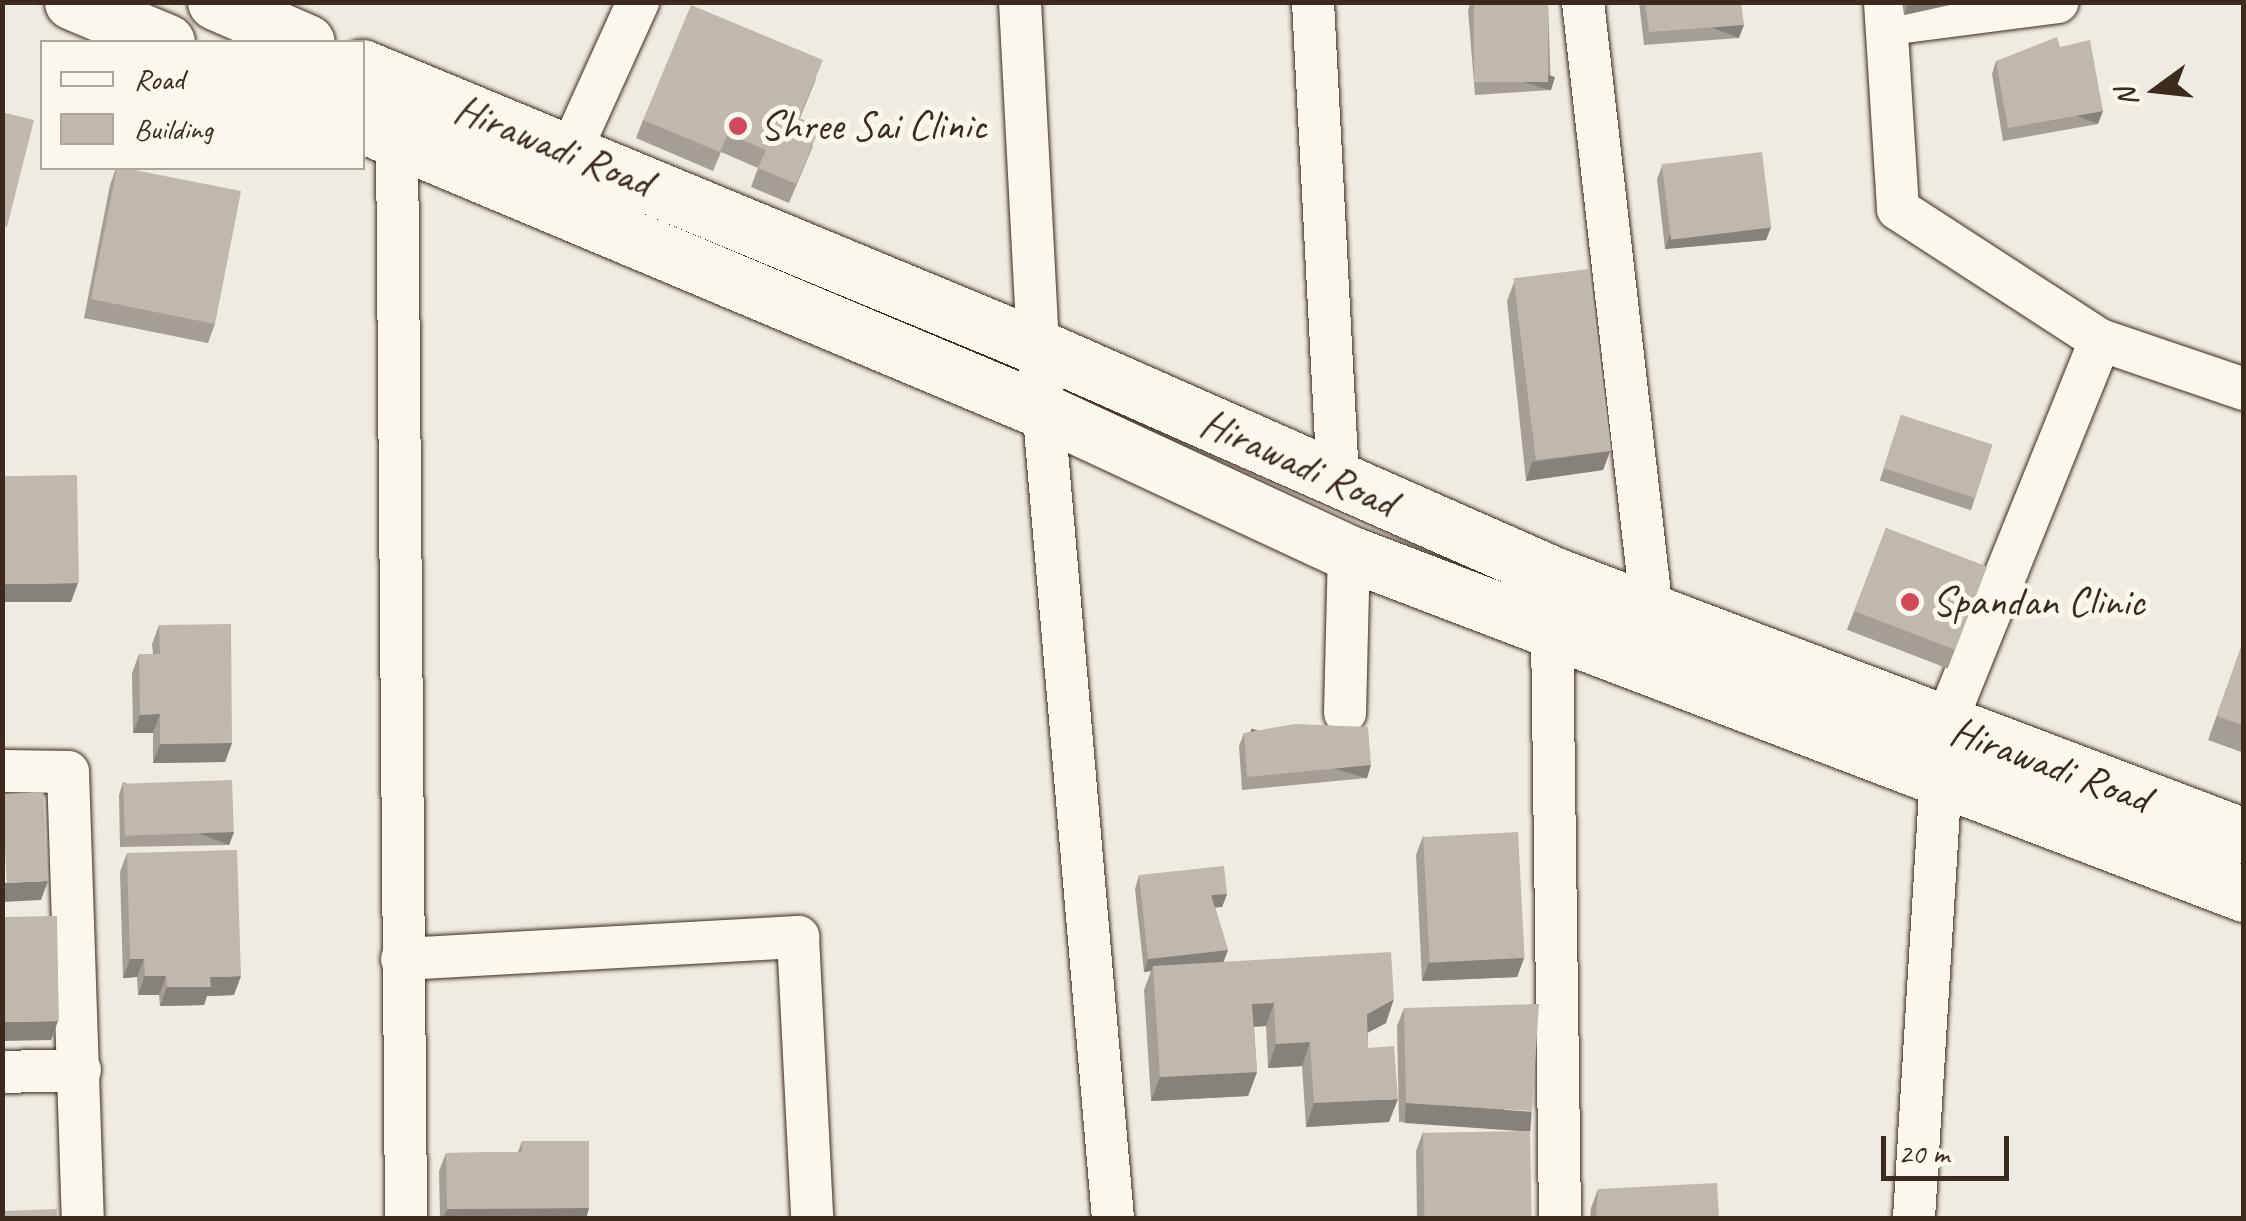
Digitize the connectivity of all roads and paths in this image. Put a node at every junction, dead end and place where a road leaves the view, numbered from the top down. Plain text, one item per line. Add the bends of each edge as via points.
1 (72, 2) edge
2 (215, 2) edge
3 (638, 2) edge
4 (1020, 2) edge
5 (1313, 2) edge
6 (1583, 2) edge
7 (2058, 2) edge
8 (1887, 13) edge
9 (162, 40) edge
10 (302, 40) edge
11 (365, 67) edge
12 (380, 132) edge
13 (570, 152) junction
14 (2100, 340) junction
15 (1038, 346) junction
16 (2244, 390) edge
17 (1043, 411) junction
18 (1338, 482) junction
19 (1349, 554) junction
20 (1652, 612) junction
21 (1552, 630) junction
22 (1346, 713) dead end
23 (1944, 726) junction
24 (2, 771) edge
25 (1939, 784) junction
26 (2244, 836) edge
27 (2244, 894) edge
28 (402, 959) junction
29 (80, 1070) junction
30 (2, 1072) edge
31 (83, 1218) edge
32 (406, 1218) edge
33 (812, 1218) edge
34 (1113, 1218) edge
35 (1560, 1218) edge
36 (1914, 1218) edge

1 - 9 street
2 - 10 street
3 - 13 street
4 - 15 street
5 - 18 street
6 - 20 street
7 - 8 street
8 - 14 street via 1898,209
11 - 13 street, Hirawadi Road
12 - 17 street
12 - 28 street
13 - 15 street, Hirawadi Road
14 - 16 street
14 - 23 street
15 - 17 street
15 - 18 street, Hirawadi Road
17 - 19 street
17 - 34 street
18 - 20 street, Hirawadi Road
19 - 21 street
19 - 22 street
20 - 23 street, Hirawadi Road
21 - 25 street
21 - 35 street
23 - 25 street
23 - 26 street, Hirawadi Road
24 - 29 street via 68,772
25 - 27 street
25 - 36 street
28 - 32 street
28 - 33 street via 798,937
29 - 30 street
29 - 31 street

